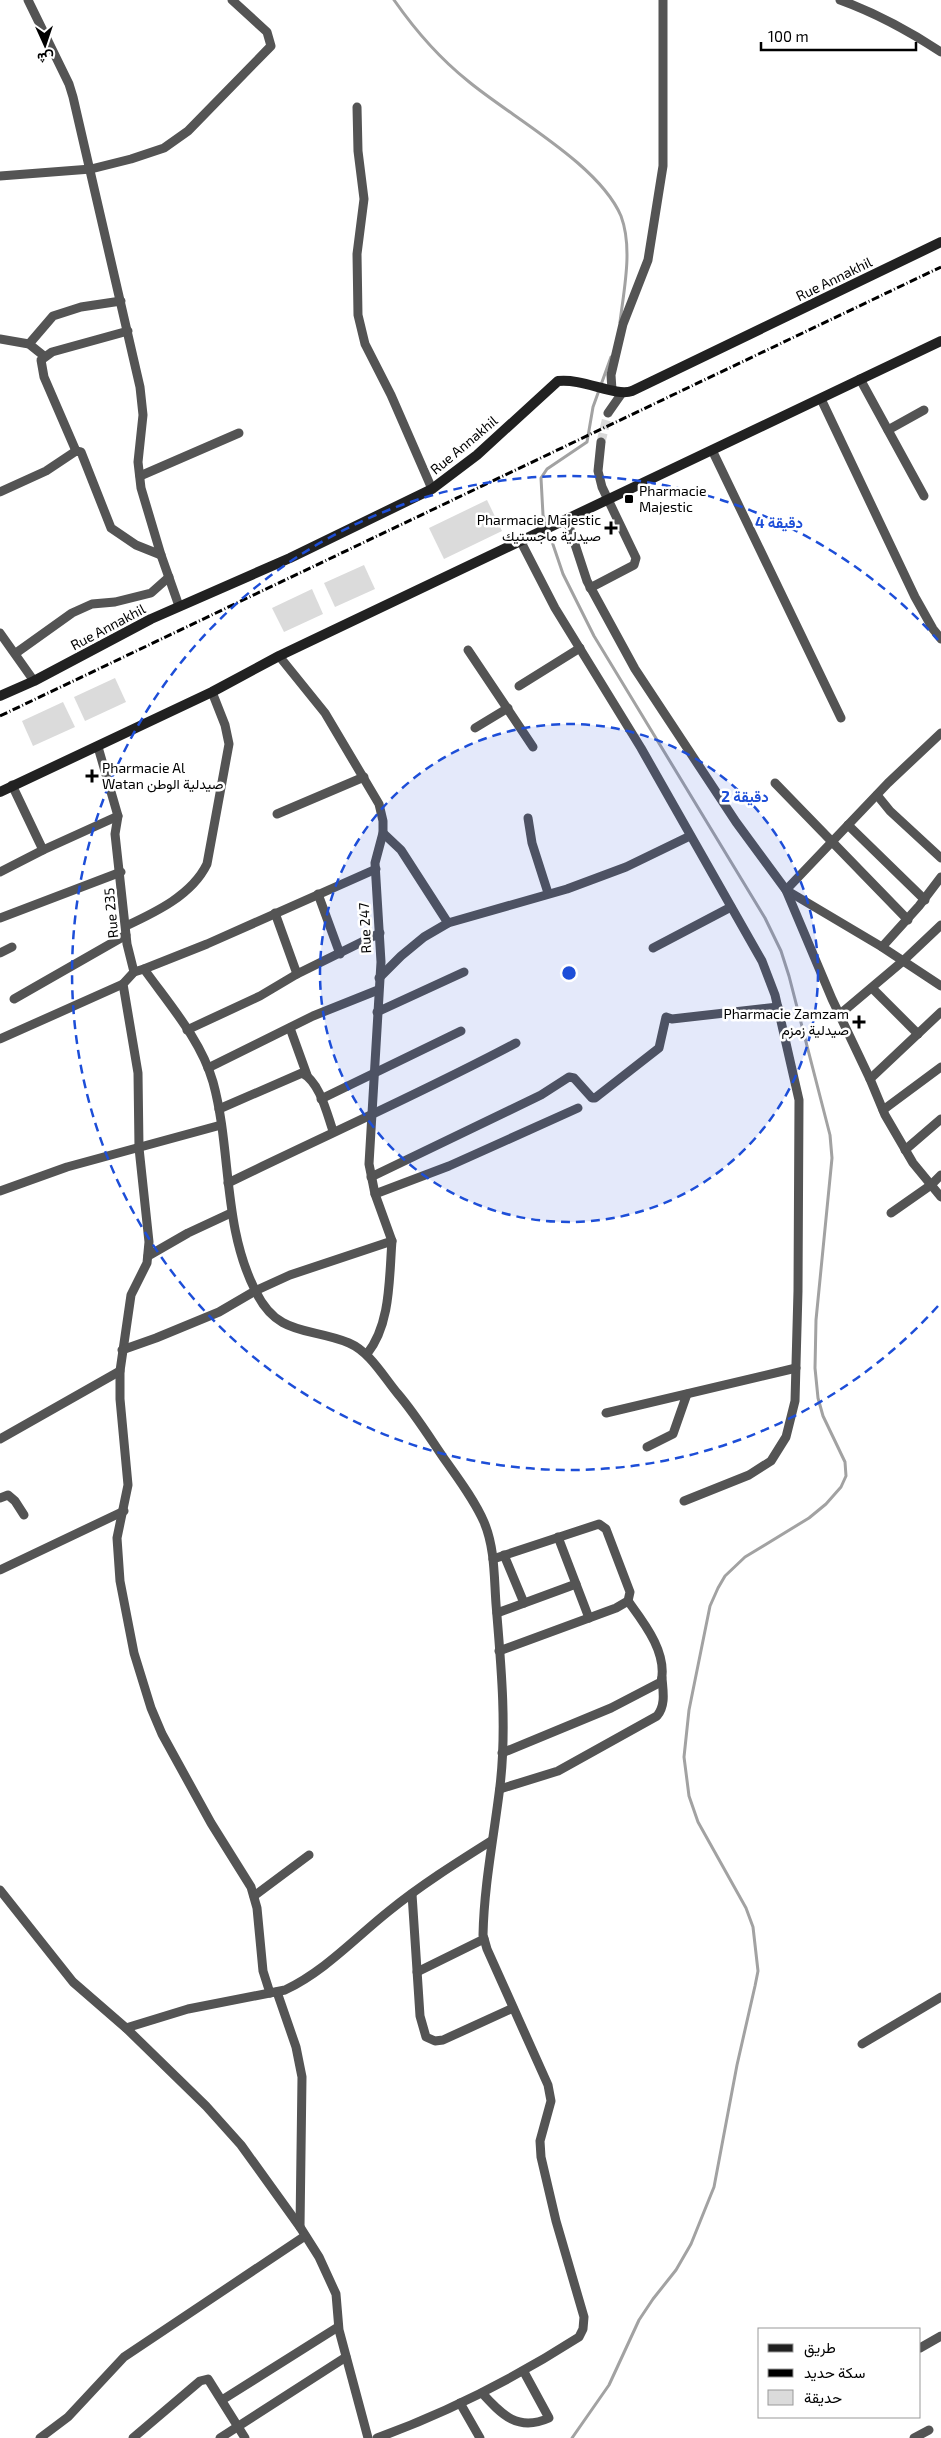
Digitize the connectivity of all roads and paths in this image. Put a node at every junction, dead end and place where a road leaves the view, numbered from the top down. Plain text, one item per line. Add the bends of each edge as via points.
1 (28, 0) edge
2 (232, 0) edge
3 (662, 0) edge
4 (843, 0) edge
5 (941, 52) edge
6 (357, 106) dead end
7 (91, 169) junction
8 (0, 176) edge
9 (941, 242) edge
10 (121, 301) junction
11 (128, 331) junction
12 (0, 339) edge
13 (941, 341) edge
14 (29, 344) junction
15 (44, 356) junction
16 (860, 379) junction
17 (607, 389) junction
18 (622, 394) junction
19 (820, 399) junction
20 (924, 410) dead end
21 (608, 413) tunnel mouth
22 (888, 430) junction
23 (239, 433) dead end
24 (601, 442) tunnel mouth
25 (712, 450) junction
26 (76, 451) junction
27 (140, 476) junction
28 (432, 489) junction
29 (0, 492) edge
30 (924, 496) dead end
31 (607, 500) junction
32 (562, 522) junction
33 (521, 542) junction
34 (161, 555) junction
35 (169, 577) junction
36 (590, 588) junction
37 (179, 606) junction
38 (0, 633) edge
39 (941, 639) edge
40 (580, 648) junction
41 (468, 650) dead end
42 (16, 653) junction
43 (280, 656) junction
44 (34, 681) junction
45 (519, 686) dead end
46 (212, 692) junction
47 (0, 696) edge
48 (508, 708) junction
49 (841, 718) dead end
50 (475, 728) dead end
51 (941, 733) edge
52 (98, 747) junction
53 (533, 747) dead end
54 (364, 777) junction
55 (775, 783) dead end
56 (12, 785) junction
57 (0, 792) edge
58 (878, 795) junction
59 (277, 814) dead end
60 (118, 816) junction
61 (528, 818) dead end
62 (848, 825) junction
63 (383, 833) junction
64 (690, 836) junction
65 (832, 842) junction
66 (43, 850) junction
67 (941, 858) edge
68 (376, 869) junction
69 (0, 872) edge
70 (121, 872) junction
71 (941, 877) edge
72 (786, 890) junction
73 (548, 893) junction
74 (318, 894) junction
75 (925, 900) junction
76 (731, 907) junction
77 (275, 914) junction
78 (0, 918) edge
79 (908, 920) junction
80 (448, 923) junction
81 (940, 929) edge
82 (126, 930) junction
83 (380, 933) junction
84 (12, 947) dead end
85 (882, 947) junction
86 (652, 948) dead end
87 (0, 953) edge
88 (340, 954) junction
89 (904, 961) junction
90 (144, 969) junction
91 (134, 972) junction
92 (464, 972) dead end
93 (297, 974) junction
94 (379, 978) junction
95 (123, 984) junction
96 (941, 986) edge
97 (872, 988) junction
98 (378, 990) junction
99 (14, 999) dead end
100 (778, 1007) junction
101 (377, 1012) junction
102 (941, 1012) edge
103 (839, 1015) junction
104 (290, 1028) junction
105 (187, 1030) junction
106 (461, 1031) dead end
107 (918, 1034) junction
108 (0, 1039) edge
109 (516, 1043) dead end
110 (941, 1067) edge
111 (208, 1068) junction
112 (375, 1074) junction
113 (307, 1076) junction
114 (870, 1079) junction
115 (321, 1099) junction
116 (578, 1108) dead end
117 (220, 1109) junction
118 (883, 1110) junction
119 (371, 1114) junction
120 (941, 1119) edge
121 (221, 1125) junction
122 (333, 1131) junction
123 (140, 1148) junction
124 (905, 1150) junction
125 (941, 1175) edge
126 (371, 1177) junction
127 (228, 1183) junction
128 (931, 1185) junction
129 (0, 1190) edge
130 (375, 1194) junction
131 (941, 1197) edge
132 (231, 1213) junction
133 (890, 1213) dead end
134 (392, 1241) junction
135 (148, 1256) junction
136 (255, 1291) junction
137 (122, 1350) junction
138 (367, 1354) junction
139 (796, 1368) junction
140 (120, 1371) junction
141 (687, 1394) junction
142 (606, 1413) dead end
143 (0, 1440) edge
144 (647, 1447) dead end
145 (0, 1498) edge
146 (684, 1501) dead end
147 (124, 1511) junction
148 (24, 1516) dead end
149 (558, 1536) junction
150 (504, 1555) junction
151 (493, 1559) junction
152 (0, 1570) edge
153 (576, 1584) junction
154 (628, 1601) junction
155 (524, 1603) junction
156 (497, 1613) junction
157 (589, 1618) junction
158 (499, 1651) junction
159 (662, 1678) junction
160 (502, 1754) junction
161 (500, 1789) junction
162 (491, 1841) junction
163 (309, 1855) dead end
164 (0, 1890) edge
165 (412, 1894) junction
166 (254, 1896) junction
167 (484, 1939) junction
168 (417, 1972) junction
169 (273, 1993) junction
170 (941, 1997) edge
171 (513, 2008) junction
172 (126, 2028) junction
173 (862, 2044) dead end
174 (300, 2227) junction
175 (305, 2236) junction
176 (338, 2327) junction
177 (941, 2336) edge
178 (921, 2347) edge
179 (346, 2356) junction
180 (524, 2372) junction
181 (482, 2393) junction
182 (222, 2400) junction
183 (460, 2403) junction
184 (238, 2426) junction
185 (929, 2430) dead end
186 (40, 2438) edge
187 (133, 2438) edge
188 (220, 2438) edge
189 (245, 2438) edge
190 (368, 2438) edge
191 (377, 2438) edge
192 (480, 2438) edge
193 (914, 2438) edge

1 - 7 street via 69,84
2 - 7 street via 269,35 271,49 174,142 154,152
3 - 17 street via 663,166 648,260 623,324
4 - 5 street via 890,21
6 - 28 street via 364,199 356,254 358,315 368,351
7 - 8 street
7 - 10 street
9 - 18 street, Rue Annakhil
10 - 11 street
10 - 14 street via 82,307 53,316
11 - 15 street
11 - 27 street via 142,408
12 - 14 street
13 - 16 street
14 - 15 street
15 - 26 street via 41,370
16 - 19 street
16 - 22 street
17 - 18 street, Rue Annakhil
17 - 28 street, Rue Annakhil via 583,382 558,381 477,455
18 - 21 street
19 - 25 street
19 - 39 street via 915,597
20 - 22 street
22 - 30 street
23 - 27 street
24 - 31 street via 598,470
25 - 31 street
25 - 49 street
26 - 29 street via 46,471
26 - 34 street via 83,455 112,528 136,545
27 - 34 street
28 - 37 street, Rue Annakhil via 290,558
31 - 32 street
31 - 36 street via 636,558 634,565
32 - 33 street
32 - 36 street
33 - 40 street
33 - 43 street
34 - 35 street
35 - 37 street
35 - 42 street via 151,593 92,604 72,612
36 - 72 street via 635,669 736,822
37 - 44 street, Rue Annakhil
38 - 42 street
40 - 45 street
40 - 64 street via 642,748
41 - 48 street
42 - 44 street
43 - 46 street
43 - 54 street, Rue 247 via 325,713
44 - 47 street, Rue Annakhil
46 - 52 street
46 - 82 street via 229,744 207,864 197,882 187,891
48 - 50 street
48 - 53 street
51 - 58 street
52 - 56 street
52 - 60 street, Rue 235
54 - 59 street
54 - 63 street, Rue 247 via 379,804
55 - 65 street
56 - 57 street
56 - 66 street
58 - 62 street
58 - 67 street via 890,811
60 - 66 street
60 - 70 street, Rue 235 via 116,834
61 - 73 street via 532,843
62 - 65 street
62 - 75 street
63 - 68 street, Rue 247
63 - 80 street via 401,850
64 - 73 street via 626,867
64 - 76 street
65 - 72 street
65 - 79 street
66 - 69 street
68 - 74 street
68 - 83 street, Rue 247
70 - 78 street
70 - 82 street, Rue 235
71 - 75 street
72 - 85 street
72 - 103 street
73 - 80 street
74 - 77 street
74 - 88 street
75 - 79 street
76 - 86 street
76 - 100 street via 766,969
77 - 90 street
77 - 93 street
79 - 85 street
80 - 94 street via 408,950
81 - 89 street
82 - 91 street, Rue 235
82 - 99 street
83 - 88 street
83 - 94 street, Rue 247
84 - 87 street
85 - 89 street
88 - 93 street
89 - 96 street
89 - 97 street
90 - 91 street
90 - 105 street
91 - 95 street
92 - 101 street
93 - 105 street via 260,996
94 - 98 street, Rue 247
95 - 108 street
95 - 123 street via 138,1073
97 - 103 street
97 - 107 street
98 - 101 street, Rue 247
98 - 104 street
100 - 126 street via 672,1019 666,1017 659,1048 595,1098 569,1077 541,1095
100 - 139 street via 795,1077 800,1119
101 - 112 street, Rue 247
102 - 107 street
103 - 114 street
104 - 111 street
104 - 113 street
105 - 111 street
106 - 112 street
107 - 114 street
109 - 119 street via 441,1083
110 - 118 street
111 - 117 street
112 - 115 street
112 - 119 street, Rue 247
113 - 115 street
113 - 117 street via 297,1074
114 - 118 street
115 - 122 street
116 - 130 street via 449,1166
117 - 121 street
118 - 124 street
119 - 122 street
119 - 126 street, Rue 247
120 - 124 street
121 - 123 street
121 - 127 street
122 - 127 street
123 - 129 street via 67,1167
123 - 135 street via 149,1233
124 - 128 street
125 - 128 street
126 - 130 street, Rue 247
127 - 132 street
128 - 131 street
128 - 133 street
130 - 134 street, Rue 247
132 - 135 street
132 - 136 street
134 - 136 street via 306,1269
134 - 138 street via 381,1328
135 - 137 street via 131,1295
136 - 137 street via 220,1312
136 - 138 street via 271,1316 283,1323 302,1332 349,1343
137 - 140 street
138 - 151 street via 415,1414 471,1498 486,1528
139 - 141 street
139 - 146 street via 790,1422 780,1450 771,1461 749,1475
140 - 143 street
140 - 147 street via 128,1473
141 - 142 street
141 - 144 street via 673,1434
145 - 148 street via 11,1497
147 - 152 street
147 - 166 street via 117,1538 120,1581 134,1653 151,1708 167,1743
149 - 150 street
149 - 153 street
149 - 154 street via 594,1524 603,1526 629,1586
150 - 151 street
150 - 155 street
151 - 156 street
153 - 155 street
153 - 157 street
154 - 157 street
154 - 159 street via 659,1653
155 - 156 street
156 - 158 street
157 - 158 street
158 - 160 street
159 - 160 street via 647,1691
159 - 161 street via 664,1698 658,1716 558,1770
160 - 161 street
161 - 162 street
162 - 165 street
162 - 167 street
163 - 166 street
164 - 172 street via 73,1982
165 - 168 street
165 - 169 street via 335,1958 293,1987
166 - 169 street via 264,1971
167 - 168 street
167 - 171 street
168 - 171 street via 422,2029 431,2041 443,2040
169 - 172 street via 188,2008
169 - 174 street via 296,2047 302,2077
170 - 173 street
171 - 180 street via 550,2095 540,2141 541,2157 584,2317 584,2329 579,2337
172 - 174 street via 241,2145
174 - 175 street
175 - 176 street via 320,2257 336,2294
175 - 186 street via 124,2357 68,2417
176 - 179 street
176 - 182 street
177 - 178 street
179 - 184 street
179 - 190 street
180 - 181 street
180 - 181 street via 549,2418 526,2424 510,2418
181 - 183 street
182 - 184 street
182 - 187 street via 208,2379 200,2381
183 - 191 street
183 - 192 street
184 - 188 street
184 - 189 street
185 - 193 street

